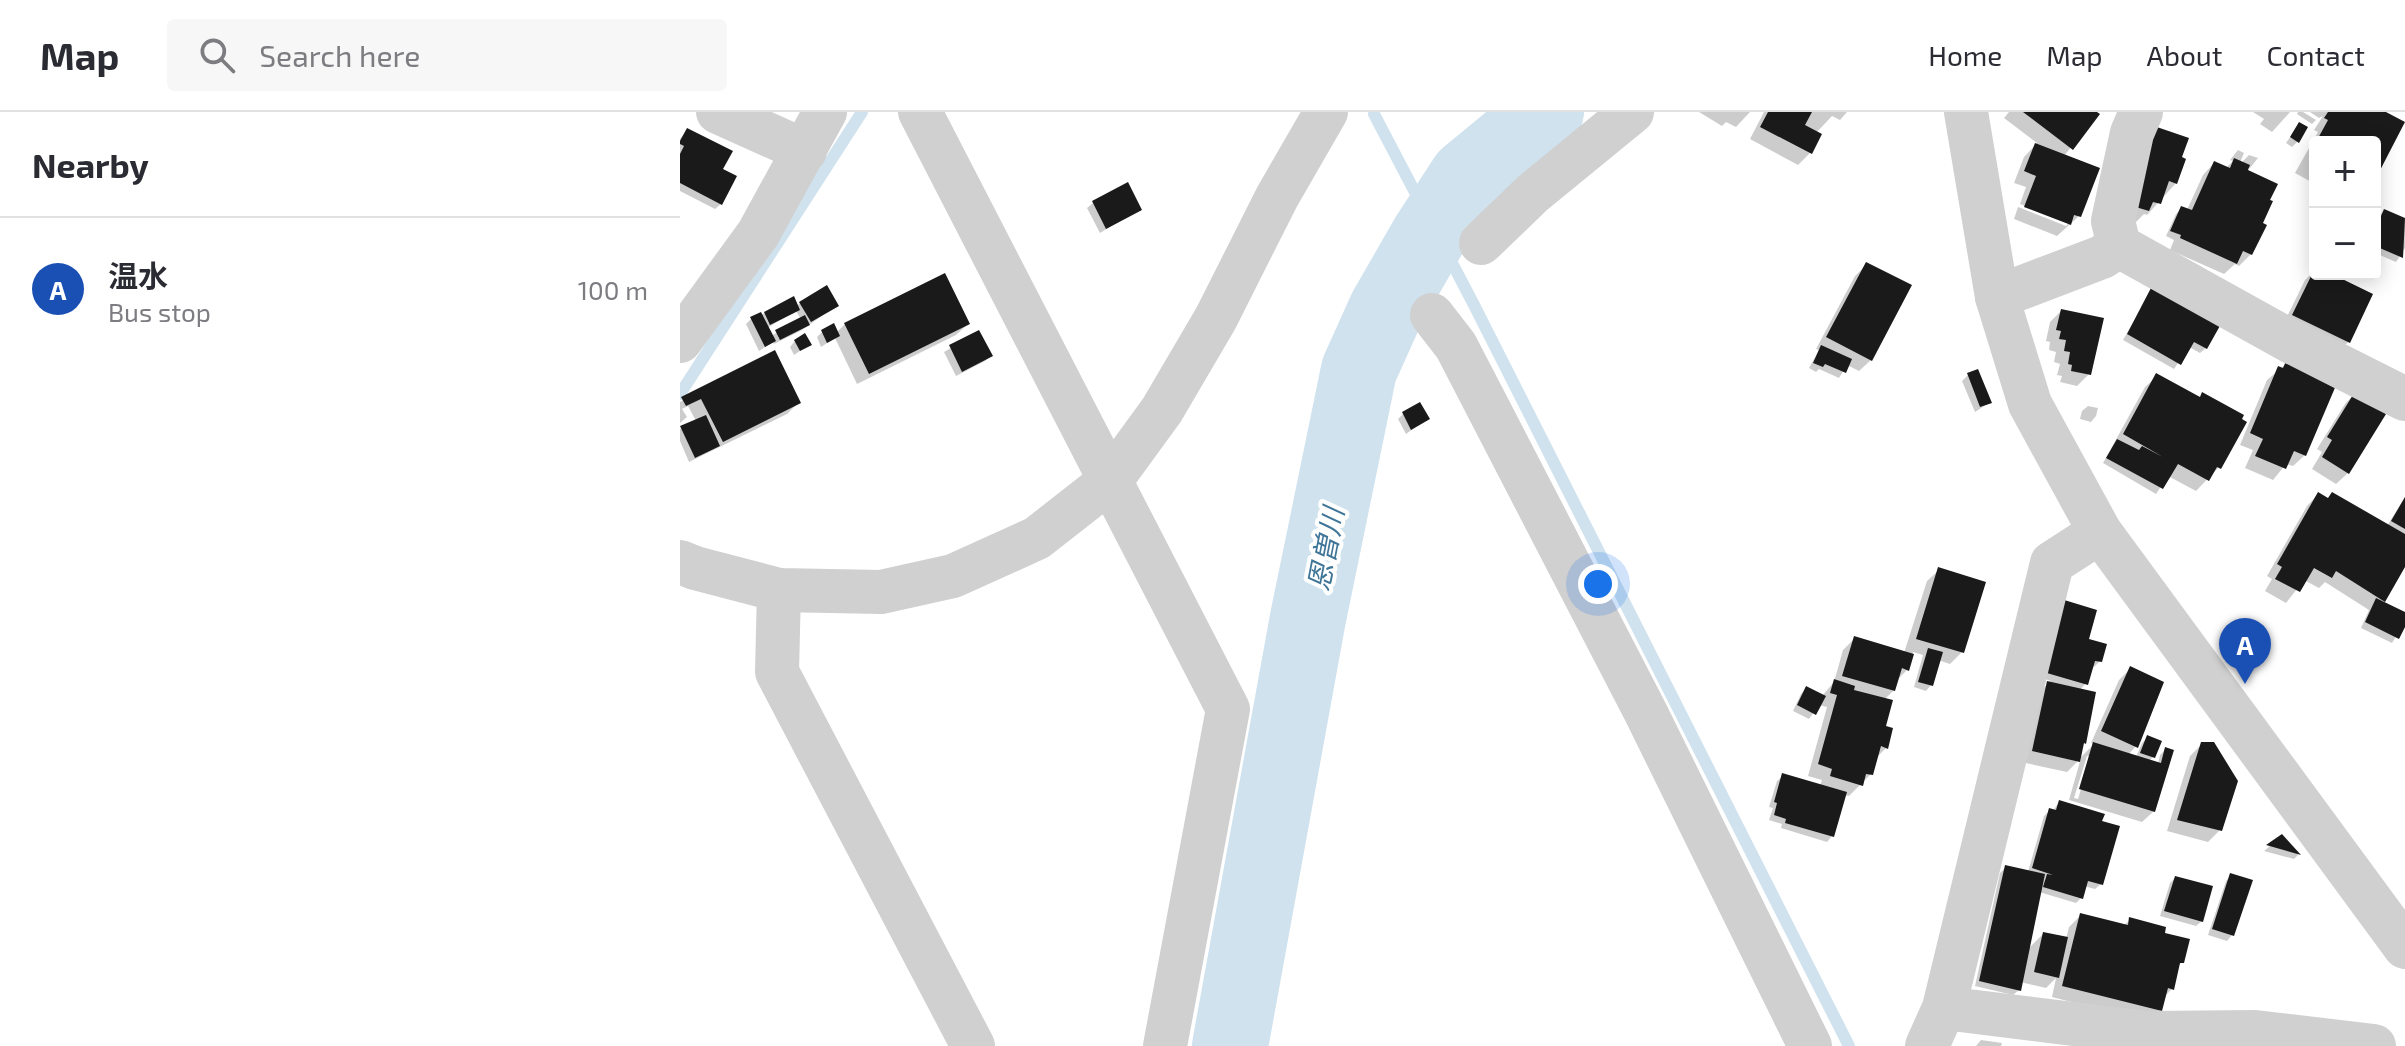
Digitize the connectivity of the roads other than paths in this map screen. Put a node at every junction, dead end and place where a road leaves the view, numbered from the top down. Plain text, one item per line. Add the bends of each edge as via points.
1 (718, 112) edge
2 (825, 112) edge
3 (920, 112) edge
4 (1326, 112) edge
5 (1632, 112) edge
6 (1966, 112) edge
7 (2141, 112) edge
8 (805, 151) junction
9 (1481, 243) dead end
10 (2119, 246) junction
11 (1997, 297) junction
12 (1432, 315) dead end
13 (680, 341) edge
14 (2405, 399) edge
15 (1111, 480) junction
16 (2100, 532) junction
17 (680, 562) edge
18 (779, 590) junction
19 (2405, 947) edge
20 (1936, 1027) edge
21 (973, 1046) edge
22 (1165, 1046) edge
23 (1810, 1046) edge
24 (2374, 1046) edge

1 - 8 street
2 - 8 street
3 - 15 street
4 - 15 street via 1216,318 1162,410
5 - 9 street
6 - 11 street
7 - 10 street via 2113,221
8 - 13 street via 758,234
10 - 11 street
10 - 14 street
11 - 16 street via 2030,404
12 - 23 street via 1456,346 1646,713
15 - 18 street via 1037,538 953,576 881,592
15 - 22 street via 1228,709
16 - 19 street
16 - 20 street via 2052,563
17 - 18 street
18 - 21 street via 777,672
20 - 24 street via 2255,1032

